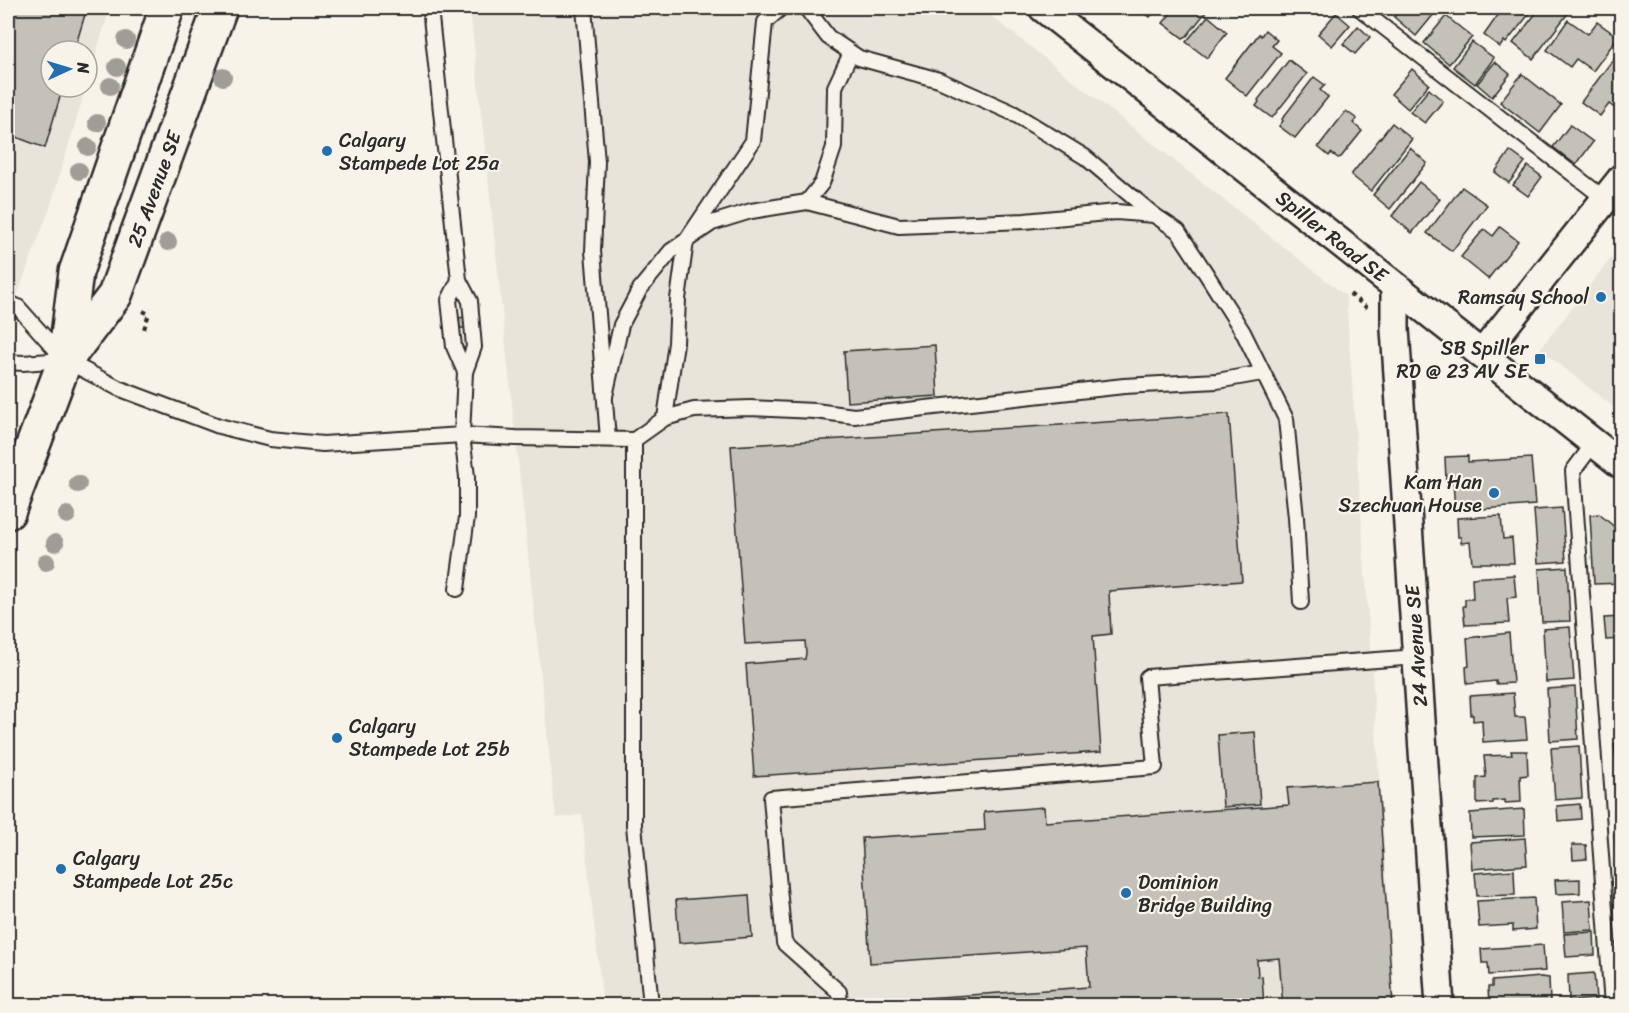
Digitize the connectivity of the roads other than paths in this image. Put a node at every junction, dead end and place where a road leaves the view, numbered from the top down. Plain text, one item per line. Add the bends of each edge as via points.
1 (167, 8) edge
2 (220, 8) edge
3 (430, 8) edge
4 (584, 8) edge
5 (781, 8) edge
6 (806, 8) edge
7 (1043, 8) edge
8 (1359, 8) edge
9 (851, 53) junction
10 (1622, 178) edge
11 (1605, 199) junction
12 (807, 202) junction
13 (1154, 215) junction
14 (686, 241) junction
15 (459, 280) junction
16 (1395, 286) junction
17 (8, 302) edge
18 (1482, 354) junction
19 (66, 360) junction
20 (8, 362) edge
21 (465, 372) junction
22 (1262, 373) junction
23 (605, 396) junction
24 (665, 418) junction
25 (462, 435) junction
26 (608, 440) junction
27 (634, 440) junction
28 (1594, 443) junction
29 (1622, 465) edge
30 (10, 491) edge
31 (458, 589) dead end
32 (1301, 602) dead end
33 (1417, 657) junction
34 (651, 1005) edge
35 (840, 1005) edge
36 (1440, 1005) edge
37 (1612, 1005) edge

1 - 19 street, 25 Avenue SE via 76,272
2 - 19 street, 25 Avenue SE via 115,295
3 - 15 lane
4 - 23 lane via 597,162 593,251
5 - 14 lane via 765,22 753,141
6 - 9 lane via 828,37
7 - 16 street, Spiller Road SE
8 - 11 lane
9 - 12 lane via 835,87 834,147 822,183
9 - 13 lane via 939,80 1013,113 1085,157
10 - 11 street
11 - 18 street
12 - 13 lane via 899,226 1025,221 1116,212
12 - 14 lane via 712,223
13 - 22 lane via 1179,231 1243,332
14 - 23 lane via 671,251 640,289 621,326
14 - 24 lane
15 - 21 lane via 470,301 474,347
15 - 21 lane via 449,300 454,347
16 - 18 street, Spiller Road SE
16 - 33 street, 24 Avenue SE
17 - 19 lane via 18,307
18 - 28 street, Spiller Road SE
19 - 20 lane
19 - 25 lane via 118,388 219,426 270,440 323,444
19 - 30 street, 25 Avenue SE
21 - 25 lane
22 - 24 lane via 1217,381 1124,386 854,416 750,408 694,410
22 - 32 lane via 1286,418
23 - 26 lane
24 - 27 lane
25 - 26 lane
25 - 31 lane via 467,517
26 - 27 lane
27 - 34 lane via 634,825
28 - 29 street, Spiller Road SE
28 - 37 lane via 1573,471
33 - 35 lane via 1147,676 1155,767 771,798 784,943 839,992
33 - 36 street, 24 Avenue SE

